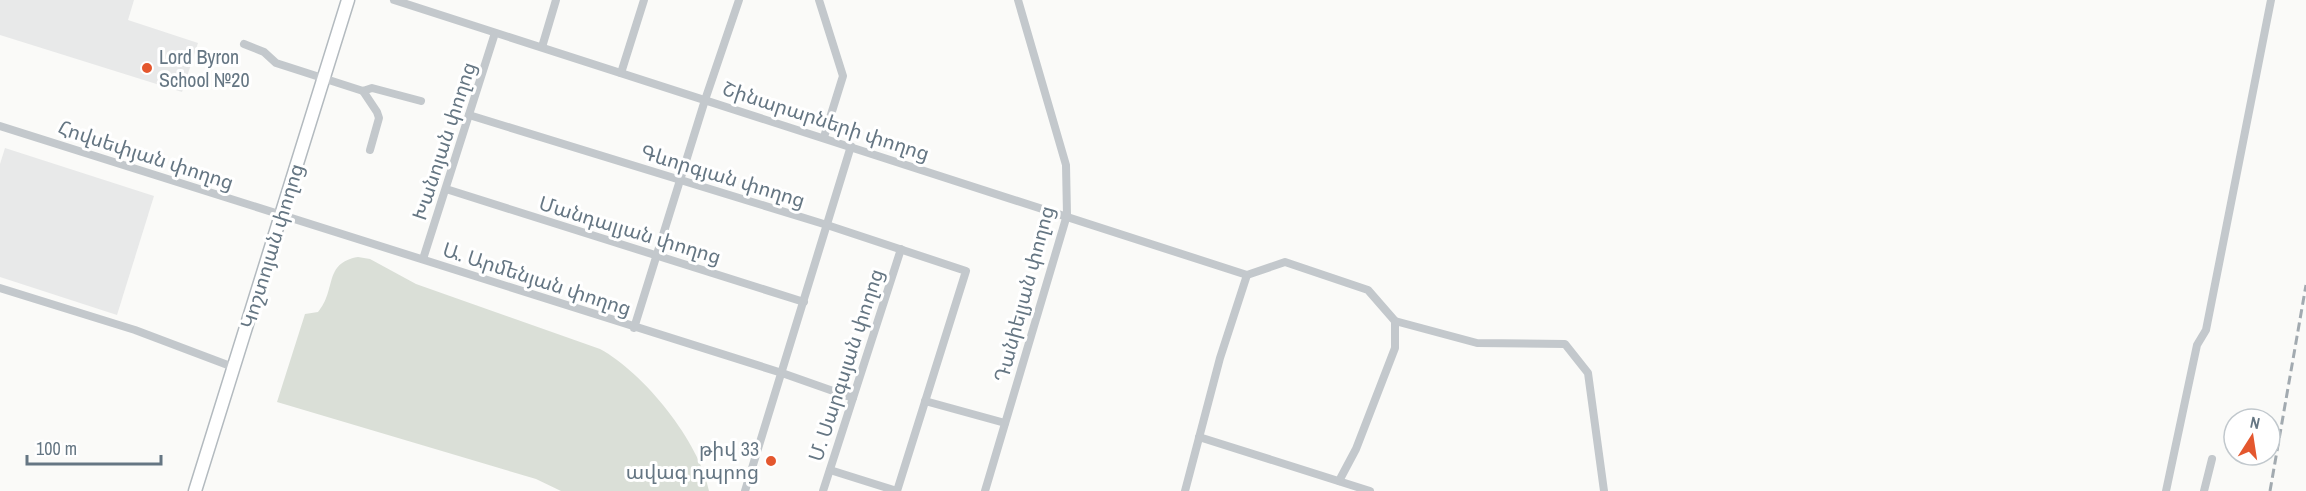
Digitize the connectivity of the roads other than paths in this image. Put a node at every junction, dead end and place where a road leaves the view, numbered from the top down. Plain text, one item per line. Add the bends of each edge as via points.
1 (348, 0) edge
2 (394, 0) edge
3 (556, 0) edge
4 (644, 0) edge
5 (739, 0) edge
6 (819, 0) edge
7 (1018, 0) edge
8 (2271, 0) edge
9 (495, 33) junction
10 (244, 44) dead end
11 (542, 47) junction
12 (621, 73) junction
13 (324, 78) junction
14 (363, 91) junction
15 (705, 100) junction
16 (421, 101) dead end
17 (469, 115) junction
18 (0, 126) edge
19 (824, 137) junction
20 (851, 146) junction
21 (370, 150) dead end
22 (682, 181) junction
23 (446, 189) junction
24 (1067, 215) junction
25 (281, 216) junction
26 (827, 225) junction
27 (900, 249) junction
28 (658, 256) junction
29 (423, 259) junction
30 (1247, 275) junction
31 (0, 288) edge
32 (804, 302) junction
33 (1395, 321) junction
34 (634, 328) junction
35 (233, 367) junction
36 (782, 373) junction
37 (853, 398) junction
38 (926, 401) junction
39 (1005, 423) junction
40 (1199, 437) junction
41 (2212, 459) dead end
42 (830, 470) junction
43 (1339, 481) junction
44 (195, 491) edge
45 (745, 491) edge
46 (823, 491) edge
47 (897, 491) edge
48 (985, 491) edge
49 (1185, 491) edge
50 (1370, 491) edge
51 (1604, 491) edge
52 (2166, 491) edge
53 (2204, 491) edge

1 - 13 street, Կոշտոյան փողոց
2 - 9 street, Շինարարների փողոց
3 - 11 street
4 - 12 street
5 - 15 street
6 - 19 street via 843,76
7 - 24 street, Դանիելյան փողոց via 1066,165
8 - 52 street via 2206,330 2197,345
9 - 11 street, Շինարարների փողոց
9 - 17 street, Խանոյան փողոց
10 - 13 street via 264,52 276,63
11 - 12 street, Շինարարների փողոց
12 - 15 street, Շինարարների փողոց
13 - 14 street
13 - 25 street, Կոշտոյան փողոց
14 - 16 street via 372,88
14 - 21 street via 379,118
15 - 19 street, Շինարարների փողոց
15 - 22 street
17 - 22 street, Գևորգյան փողոց
17 - 23 street, Խանոյան փողոց
18 - 25 street, Հովսեփյան փողոց
19 - 20 street, Շինարարների փողոց
20 - 24 street, Շինարարների փողոց
20 - 26 street
22 - 26 street, Գևորգյան փողոց
22 - 28 street
23 - 28 street, Մանդալյան փողոց
23 - 29 street, Խանոյան փողոց
24 - 30 street, Շինարարների փողոց
24 - 39 street, Դանիելյան փողոց
25 - 29 street, Ա. Արմենյան փողոց
25 - 35 street, Կոշտոյան փողոց
26 - 27 street, Գևորգյան փողոց
26 - 32 street
27 - 37 street, Մ. Սարգսյան փողոց
27 - 38 street, Գևորգյան փողոց via 966,271
28 - 32 street, Մանդալյան փողոց
28 - 34 street
29 - 34 street, Ա. Արմենյան փողոց
30 - 33 street via 1285,262 1368,290
30 - 40 street
31 - 35 street via 135,330
32 - 36 street
33 - 43 street via 1395,348 1356,449
33 - 51 street via 1477,343 1565,344 1588,373
34 - 36 street, Ա. Արմենյան փողոց
35 - 44 street, Կոշտոյան փողոց
36 - 37 street, Ա. Արմենյան փողոց
36 - 45 street
37 - 42 street, Մ. Սարգսյան փողոց
38 - 39 street
38 - 47 street
39 - 48 street, Դանիելյան փողոց
40 - 43 street
40 - 49 street
41 - 53 street
42 - 46 street, Մ. Սարգսյան փողոց
42 - 47 street
43 - 50 street

